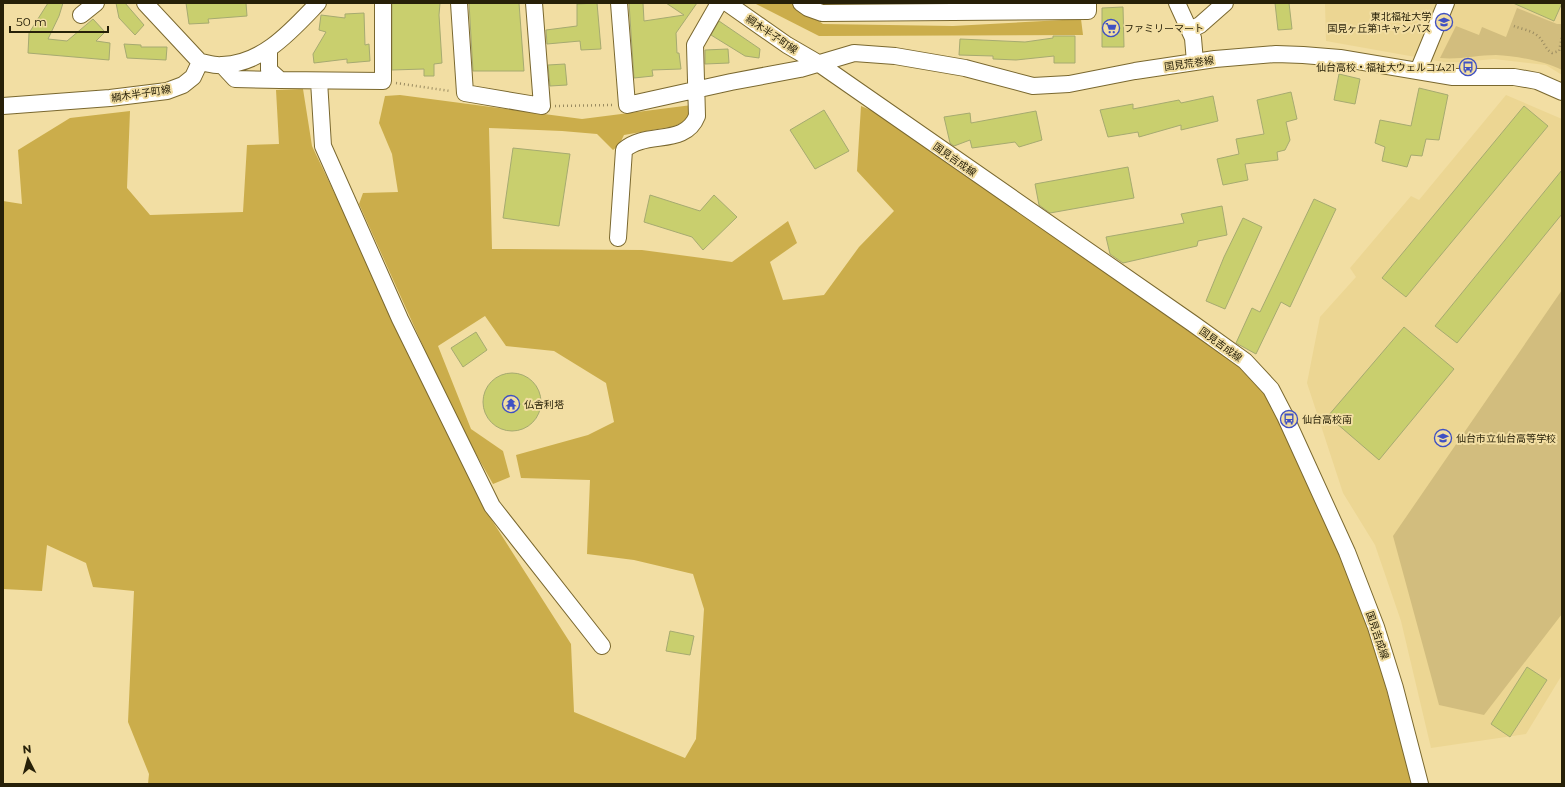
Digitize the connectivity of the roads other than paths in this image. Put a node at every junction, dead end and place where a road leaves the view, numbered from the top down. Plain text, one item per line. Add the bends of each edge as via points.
1 (96, 3) edge
2 (145, 3) edge
3 (318, 3) edge
4 (383, 3) edge
5 (459, 3) edge
6 (534, 3) edge
7 (619, 3) edge
8 (719, 3) edge
9 (728, 3) edge
10 (801, 3) edge
11 (1088, 3) edge
12 (1178, 3) edge
13 (1225, 3) edge
14 (1446, 3) edge
15 (857, 7) edge
16 (81, 16) dead end
17 (1190, 30) junction
18 (269, 49) junction
19 (200, 62) junction
20 (1195, 62) junction
21 (818, 63) junction
22 (222, 66) junction
23 (1418, 71) junction
24 (280, 80) junction
25 (319, 81) junction
26 (696, 89) junction
27 (1562, 92) edge
28 (3, 106) edge
29 (618, 238) dead end
30 (602, 646) dead end
31 (1420, 784) edge

1 - 16 street
2 - 19 street
3 - 18 street
4 - 25 street via 383,82
5 - 6 street via 465,94 542,106
7 - 26 street, 国見荒巻線 via 626,105
8 - 26 street via 695,45
9 - 21 street, 綱木半子町線 via 786,45
10 - 15 street via 822,13
11 - 15 street via 1088,11
12 - 17 street
13 - 17 street via 1200,25
14 - 23 street
17 - 20 street
18 - 22 street via 250,59
18 - 24 street via 269,70
19 - 22 street
19 - 28 street, 綱木半子町線 via 193,77 183,85 167,90 110,98
20 - 21 street, 国見荒巻線 via 1069,84 1033,86 964,68 895,56 854,52
20 - 23 street, 国見荒巻線 via 1245,56 1303,54
21 - 26 street, 国見荒巻線 via 800,69
21 - 31 street, 国見吉成線 via 1245,361 1271,389 1286,416 1347,552 1376,627 1396,688
22 - 24 street via 235,79
23 - 27 street, 国見荒巻線 via 1453,77 1514,77 1537,81
24 - 25 street
25 - 30 street via 323,146 400,319 492,506
26 - 29 street via 698,116 693,126 684,133 631,143 624,150

